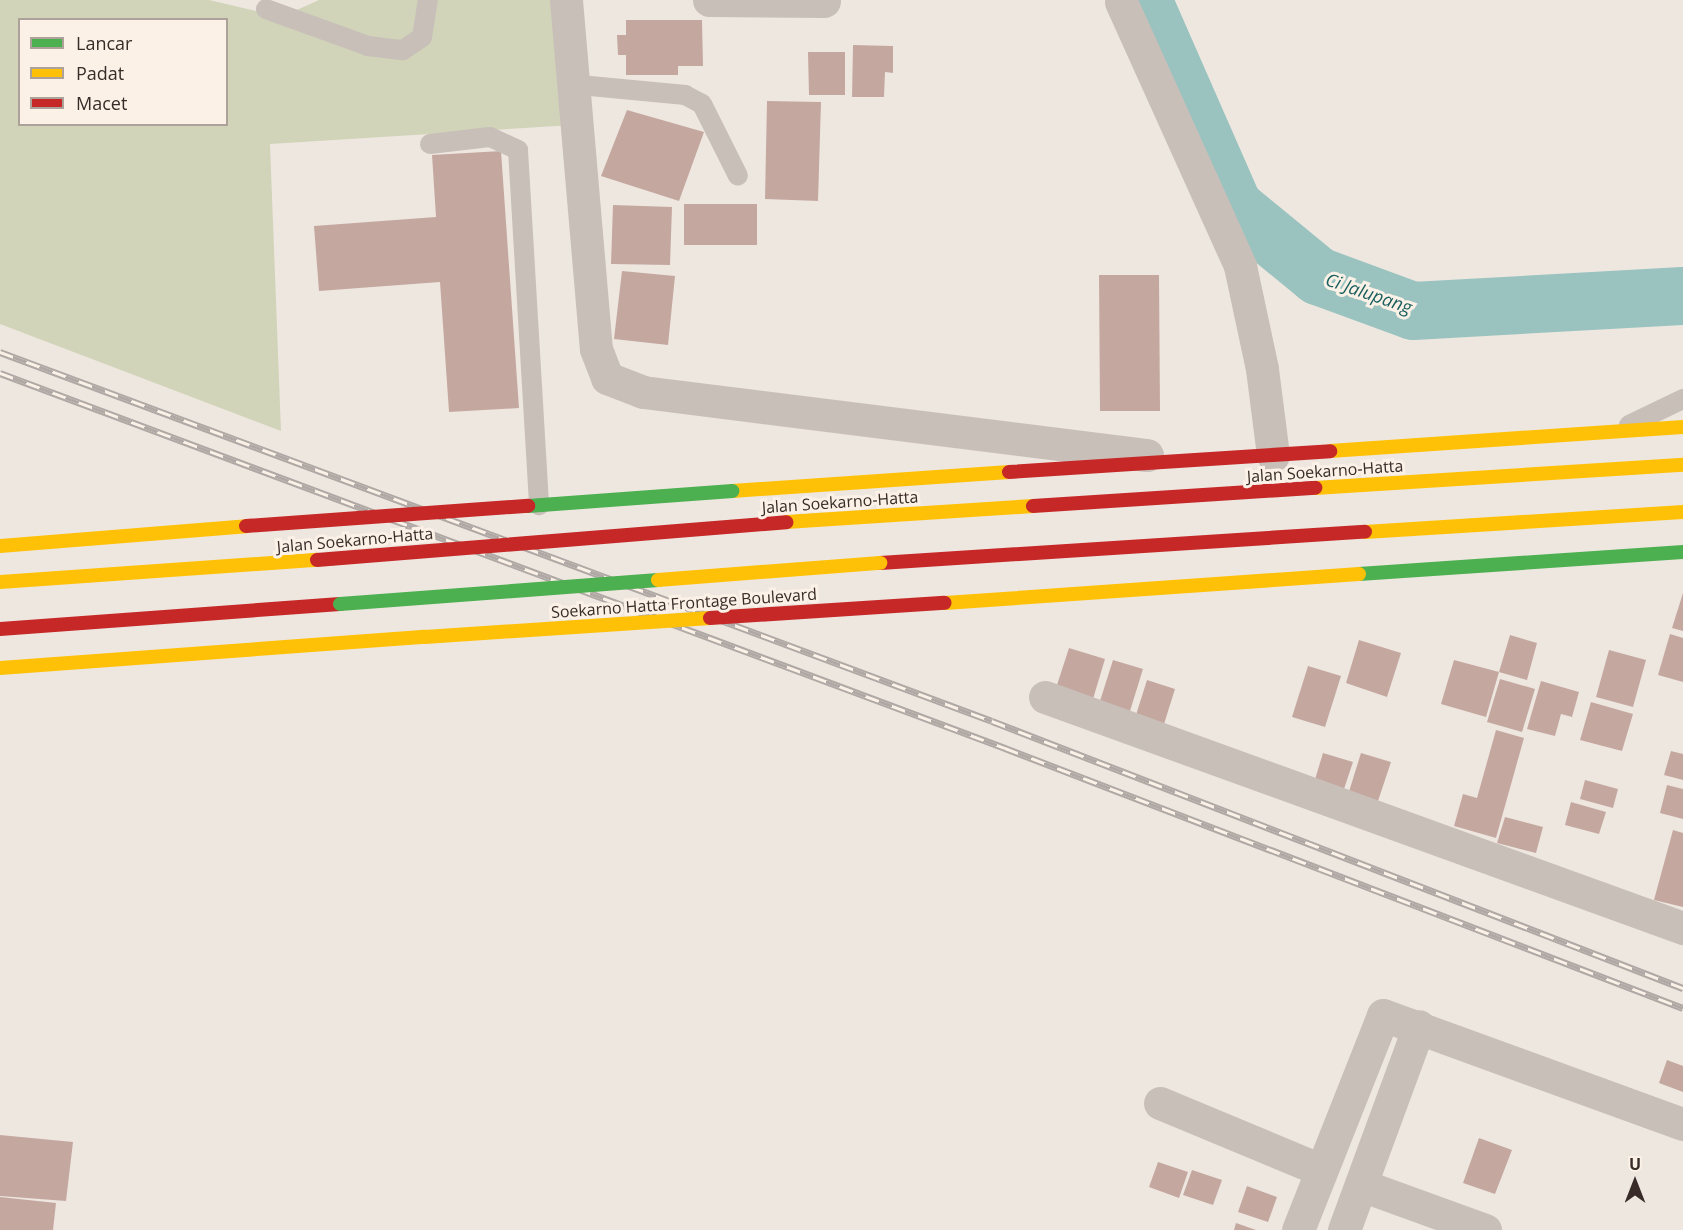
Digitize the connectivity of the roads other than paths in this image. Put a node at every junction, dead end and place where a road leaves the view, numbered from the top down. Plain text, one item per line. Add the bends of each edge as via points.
1 (428, 0) edge
2 (566, 0) edge
3 (709, 0) edge
4 (824, 1) edge
5 (1121, 2) dead end
6 (266, 9) dead end
7 (569, 84) junction
8 (430, 144) dead end
9 (738, 176) dead end
10 (1683, 399) edge
11 (1683, 428) edge
12 (1616, 432) junction
13 (1273, 455) junction
14 (1207, 462) junction
15 (1683, 465) edge
16 (539, 505) junction
17 (1683, 512) edge
18 (0, 546) edge
19 (1683, 552) edge
20 (0, 582) edge
21 (0, 629) edge
22 (0, 668) edge
23 (1045, 696) dead end
24 (1683, 928) edge
25 (1419, 1026) junction
26 (1160, 1103) dead end
27 (1683, 1124) edge
28 (1321, 1170) junction
29 (1361, 1185) junction
30 (1298, 1230) edge
31 (1344, 1230) edge
32 (1485, 1230) edge

1 - 6 lane via 422,37 403,50 368,46
2 - 7 street
3 - 4 street
5 - 13 street via 1240,266 1262,369
7 - 9 lane via 686,95 702,104
7 - 14 street via 596,349 607,378 643,392
8 - 16 lane via 490,137 518,150
10 - 12 lane
11 - 12 main road, Jalan Soekarno-Hatta
12 - 13 main road, Jalan Soekarno-Hatta
13 - 14 main road, Jalan Soekarno-Hatta
14 - 16 main road, Jalan Soekarno-Hatta, bridge
15 - 20 main road, Jalan Soekarno-Hatta, bridge via 786,522
16 - 18 main road, Jalan Soekarno-Hatta, bridge
17 - 21 main road, bridge via 880,563
19 - 22 main road, Soekarno Hatta Frontage Boulevard, bridge
23 - 24 street
25 - 27 street
25 - 28 street via 1383,1015
25 - 29 street
26 - 28 street
28 - 30 street
29 - 31 street
29 - 32 street

